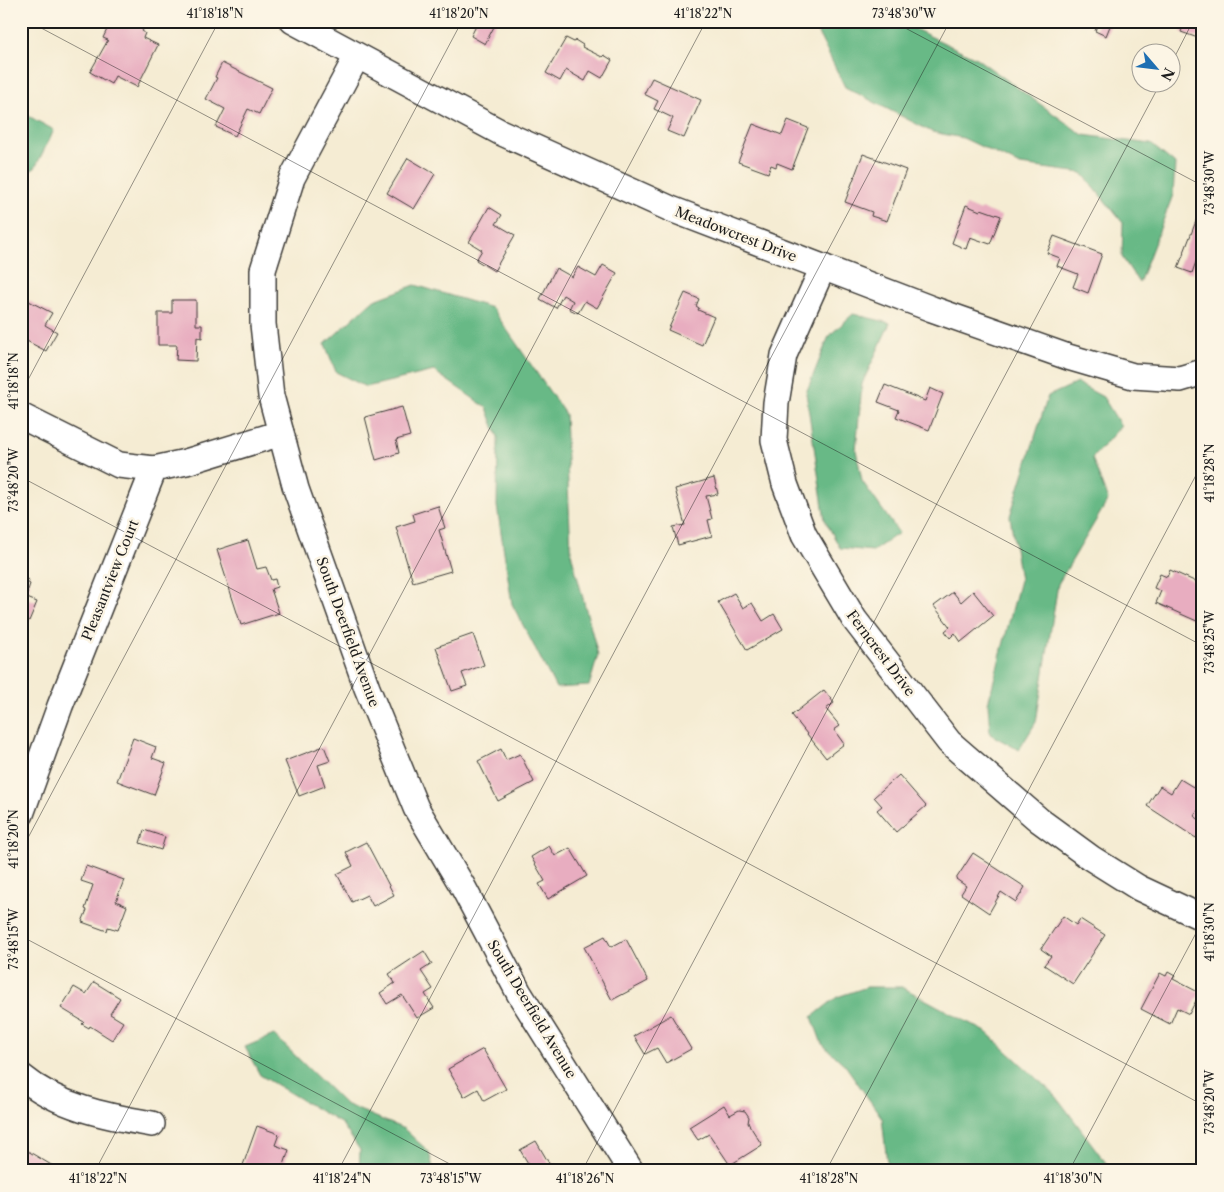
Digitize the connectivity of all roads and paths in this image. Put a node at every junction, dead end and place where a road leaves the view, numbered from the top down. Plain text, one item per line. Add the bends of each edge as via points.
1 (293, 21) edge
2 (357, 56) junction
3 (823, 267) junction
4 (1203, 372) edge
5 (21, 416) edge
6 (281, 433) junction
7 (154, 469) junction
8 (21, 814) edge
9 (1203, 918) edge
10 (21, 1076) edge
11 (152, 1124) dead end
12 (631, 1171) edge

1 - 2 street, Meadowcrest Drive
2 - 3 street, Meadowcrest Drive via 500,132 671,209
2 - 6 street, South Deerfield Avenue via 292,178 263,270 263,324 271,396
3 - 4 street, Meadowcrest Drive via 1068,357 1133,376 1180,379
3 - 9 street, Ferncrest Drive via 784,355 776,402 774,440 785,484 804,536 854,619 949,742 1039,820 1091,858 1139,888
5 - 7 street via 119,465
6 - 7 street
6 - 12 street, South Deerfield Avenue via 296,489 364,679 416,808 463,887 519,993
7 - 8 street, Pleasantview Court
10 - 11 street via 66,1104

